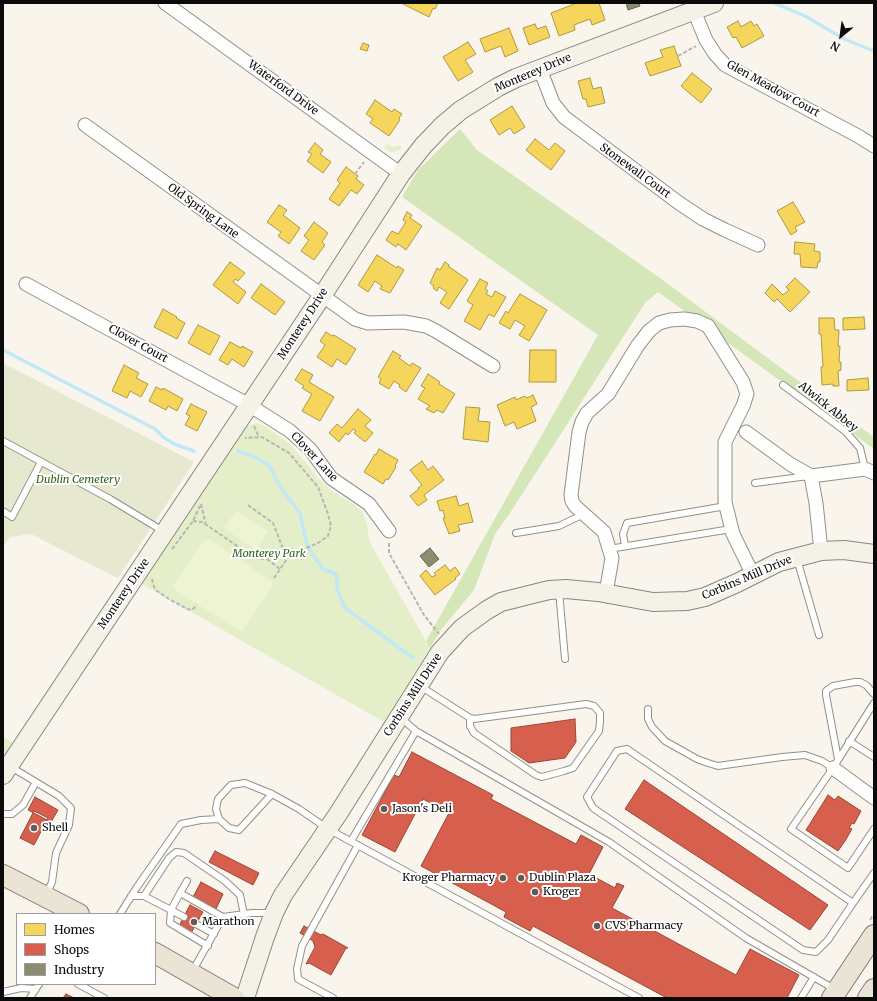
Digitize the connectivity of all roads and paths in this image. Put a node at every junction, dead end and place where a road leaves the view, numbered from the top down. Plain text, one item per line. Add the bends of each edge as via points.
1 (165, 3) edge
2 (714, 3) edge
3 (694, 11) junction
4 (706, 40) junction
5 (678, 56) dead end
6 (540, 69) junction
7 (85, 125) dead end
8 (874, 146) edge
9 (366, 160) dead end
10 (355, 174) dead end
11 (400, 174) junction
12 (758, 245) dead end
13 (26, 284) dead end
14 (322, 296) junction
15 (493, 366) dead end
16 (783, 385) dead end
17 (249, 405) junction
18 (254, 426) dead end
19 (746, 432) dead end
20 (259, 437) junction
21 (241, 439) dead end
22 (3, 441) edge
23 (41, 462) junction
24 (869, 471) edge
25 (812, 476) junction
26 (755, 483) dead end
27 (203, 499) dead end
28 (201, 505) junction
29 (248, 505) dead end
30 (726, 506) junction
31 (3, 512) edge
32 (584, 514) junction
33 (193, 521) junction
34 (206, 524) junction
35 (731, 528) junction
36 (389, 531) joint
37 (165, 532) junction
38 (516, 533) dead end
39 (625, 546) junction
40 (609, 549) junction
41 (821, 550) junction
42 (169, 553) dead end
43 (291, 553) junction
44 (285, 554) junction
45 (874, 554) edge
46 (797, 557) junction
47 (266, 559) junction
48 (280, 569) junction
49 (152, 574) dead end
50 (753, 575) junction
51 (274, 578) dead end
52 (559, 590) junction
53 (606, 593) junction
54 (196, 605) dead end
55 (440, 634) dead end
56 (819, 635) dead end
57 (565, 659) dead end
58 (418, 685) junction
59 (874, 694) edge
60 (874, 703) edge
61 (648, 709) dead end
62 (399, 716) junction
63 (470, 718) junction
64 (416, 731) junction
65 (850, 741) junction
66 (874, 757) edge
67 (836, 763) junction
68 (6, 770) edge
69 (36, 782) junction
70 (272, 794) junction
71 (874, 798) edge
72 (3, 814) edge
73 (219, 819) junction
74 (328, 828) junction
75 (874, 830) edge
76 (351, 841) junction
77 (358, 845) junction
78 (874, 873) edge
79 (3, 875) edge
80 (187, 880) dead end
81 (180, 893) junction
82 (131, 896) junction
83 (144, 896) junction
84 (45, 897) junction
85 (853, 903) junction
86 (170, 910) junction
87 (77, 913) edge
88 (121, 913) edge
89 (274, 913) junction
90 (244, 915) junction
91 (184, 917) dead end
92 (223, 917) junction
93 (196, 924) dead end
94 (214, 934) junction
95 (874, 935) edge
96 (208, 946) junction
97 (156, 954) edge
98 (192, 974) junction
99 (814, 977) junction
100 (80, 985) edge
101 (37, 986) edge
102 (874, 989) edge
103 (3, 992) edge
104 (834, 994) edge
105 (30, 998) edge
106 (104, 998) edge
107 (234, 998) edge
108 (245, 998) edge
109 (333, 998) edge
110 (639, 998) edge
111 (801, 998) edge
112 (868, 998) edge

1 - 11 street, Waterford Drive
2 - 3 street, Monterey Drive
3 - 4 street, Glen Meadow Court
3 - 6 street, Monterey Drive
4 - 5 path
4 - 8 street, Glen Meadow Court via 725,64
6 - 11 street, Monterey Drive via 498,87 461,110 422,146
6 - 12 street, Stonewall Court via 553,103 564,117 703,219
7 - 14 street, Old Spring Lane
9 - 10 path
11 - 14 street, Monterey Drive
13 - 17 street, Clover Court
14 - 15 street, Old Spring Lane via 361,322 404,322 426,326
14 - 17 street, Monterey Drive
16 - 24 lane, Alwick Abbey via 845,431 860,448
17 - 36 street, Clover Lane via 301,440 331,478 369,504
17 - 37 street, Monterey Drive
18 - 20 path
19 - 25 street via 790,464
20 - 21 path
20 - 43 path via 289,453 318,487 328,514 331,526 328,536
22 - 23 lane
23 - 31 lane via 12,517
23 - 37 lane
24 - 25 street
25 - 26 lane
25 - 41 street
27 - 28 path
28 - 33 path
28 - 34 path
29 - 44 path via 273,523
30 - 32 street via 725,442 747,394 743,382 708,326 697,321 677,319 659,323 649,332 638,345 608,394 587,413 582,422 571,496 575,506
30 - 35 street
30 - 39 lane via 627,523 623,534
32 - 38 lane via 559,526
32 - 40 street via 604,532
33 - 34 path
33 - 42 path
34 - 47 path via 255,558
35 - 39 lane
35 - 50 street
36 - 55 path via 389,552 424,615
37 - 68 street, Monterey Drive
39 - 40 lane
40 - 53 street via 612,558
41 - 45 street, Corbins Mill Drive
41 - 46 street, Corbins Mill Drive
43 - 44 path
43 - 48 path
44 - 47 path
46 - 50 street, Corbins Mill Drive via 779,562
46 - 56 lane
47 - 48 path
48 - 51 path
49 - 54 path via 157,591 187,609 192,610
50 - 53 street, Corbins Mill Drive via 705,597 687,601 653,602
52 - 53 street, Corbins Mill Drive
52 - 57 lane
52 - 58 street, Corbins Mill Drive via 507,600 487,610 462,628 440,652
58 - 62 street, Corbins Mill Drive
58 - 63 lane
59 - 67 lane via 860,682 832,686 826,691
60 - 65 lane
61 - 67 lane via 648,719 652,727 665,741 697,759 718,766 805,755
62 - 64 lane
62 - 74 street, Corbins Mill Drive
63 - 63 lane via 586,704 594,706 600,712 599,731 573,768 542,777 474,733 470,726
64 - 76 lane
64 - 99 lane via 608,842 746,938
65 - 66 lane
65 - 67 lane
67 - 71 street
67 - 75 lane via 791,829 848,868
68 - 69 lane
69 - 72 lane via 23,805 12,814
69 - 84 lane via 59,796 71,808 69,826 56,853 52,882
70 - 73 lane via 239,830 229,828
70 - 73 lane via 245,782 232,784 218,798 216,809
70 - 74 lane
73 - 82 lane via 182,824
74 - 76 lane
74 - 89 street, Corbins Mill Drive via 283,895
76 - 77 lane
77 - 109 lane via 302,946 297,969 298,979
77 - 110 lane
78 - 85 lane
79 - 84 main road
80 - 81 lane
81 - 86 lane
81 - 92 lane
82 - 83 lane
82 - 88 lane
83 - 86 lane
83 - 90 lane via 169,858 176,852 184,853 225,881 240,895
84 - 87 main road
85 - 85 lane via 828,940 816,952 803,950 593,808 587,797 617,751 627,749
86 - 91 lane
86 - 96 lane via 170,923
89 - 90 lane
89 - 108 street, Corbins Mill Drive
90 - 92 lane
92 - 94 lane
93 - 94 lane
94 - 96 lane
95 - 104 main road
96 - 98 lane
97 - 98 main road
98 - 107 main road
99 - 104 lane
99 - 111 lane
100 - 106 lane
101 - 103 lane
101 - 105 lane
102 - 112 main road

